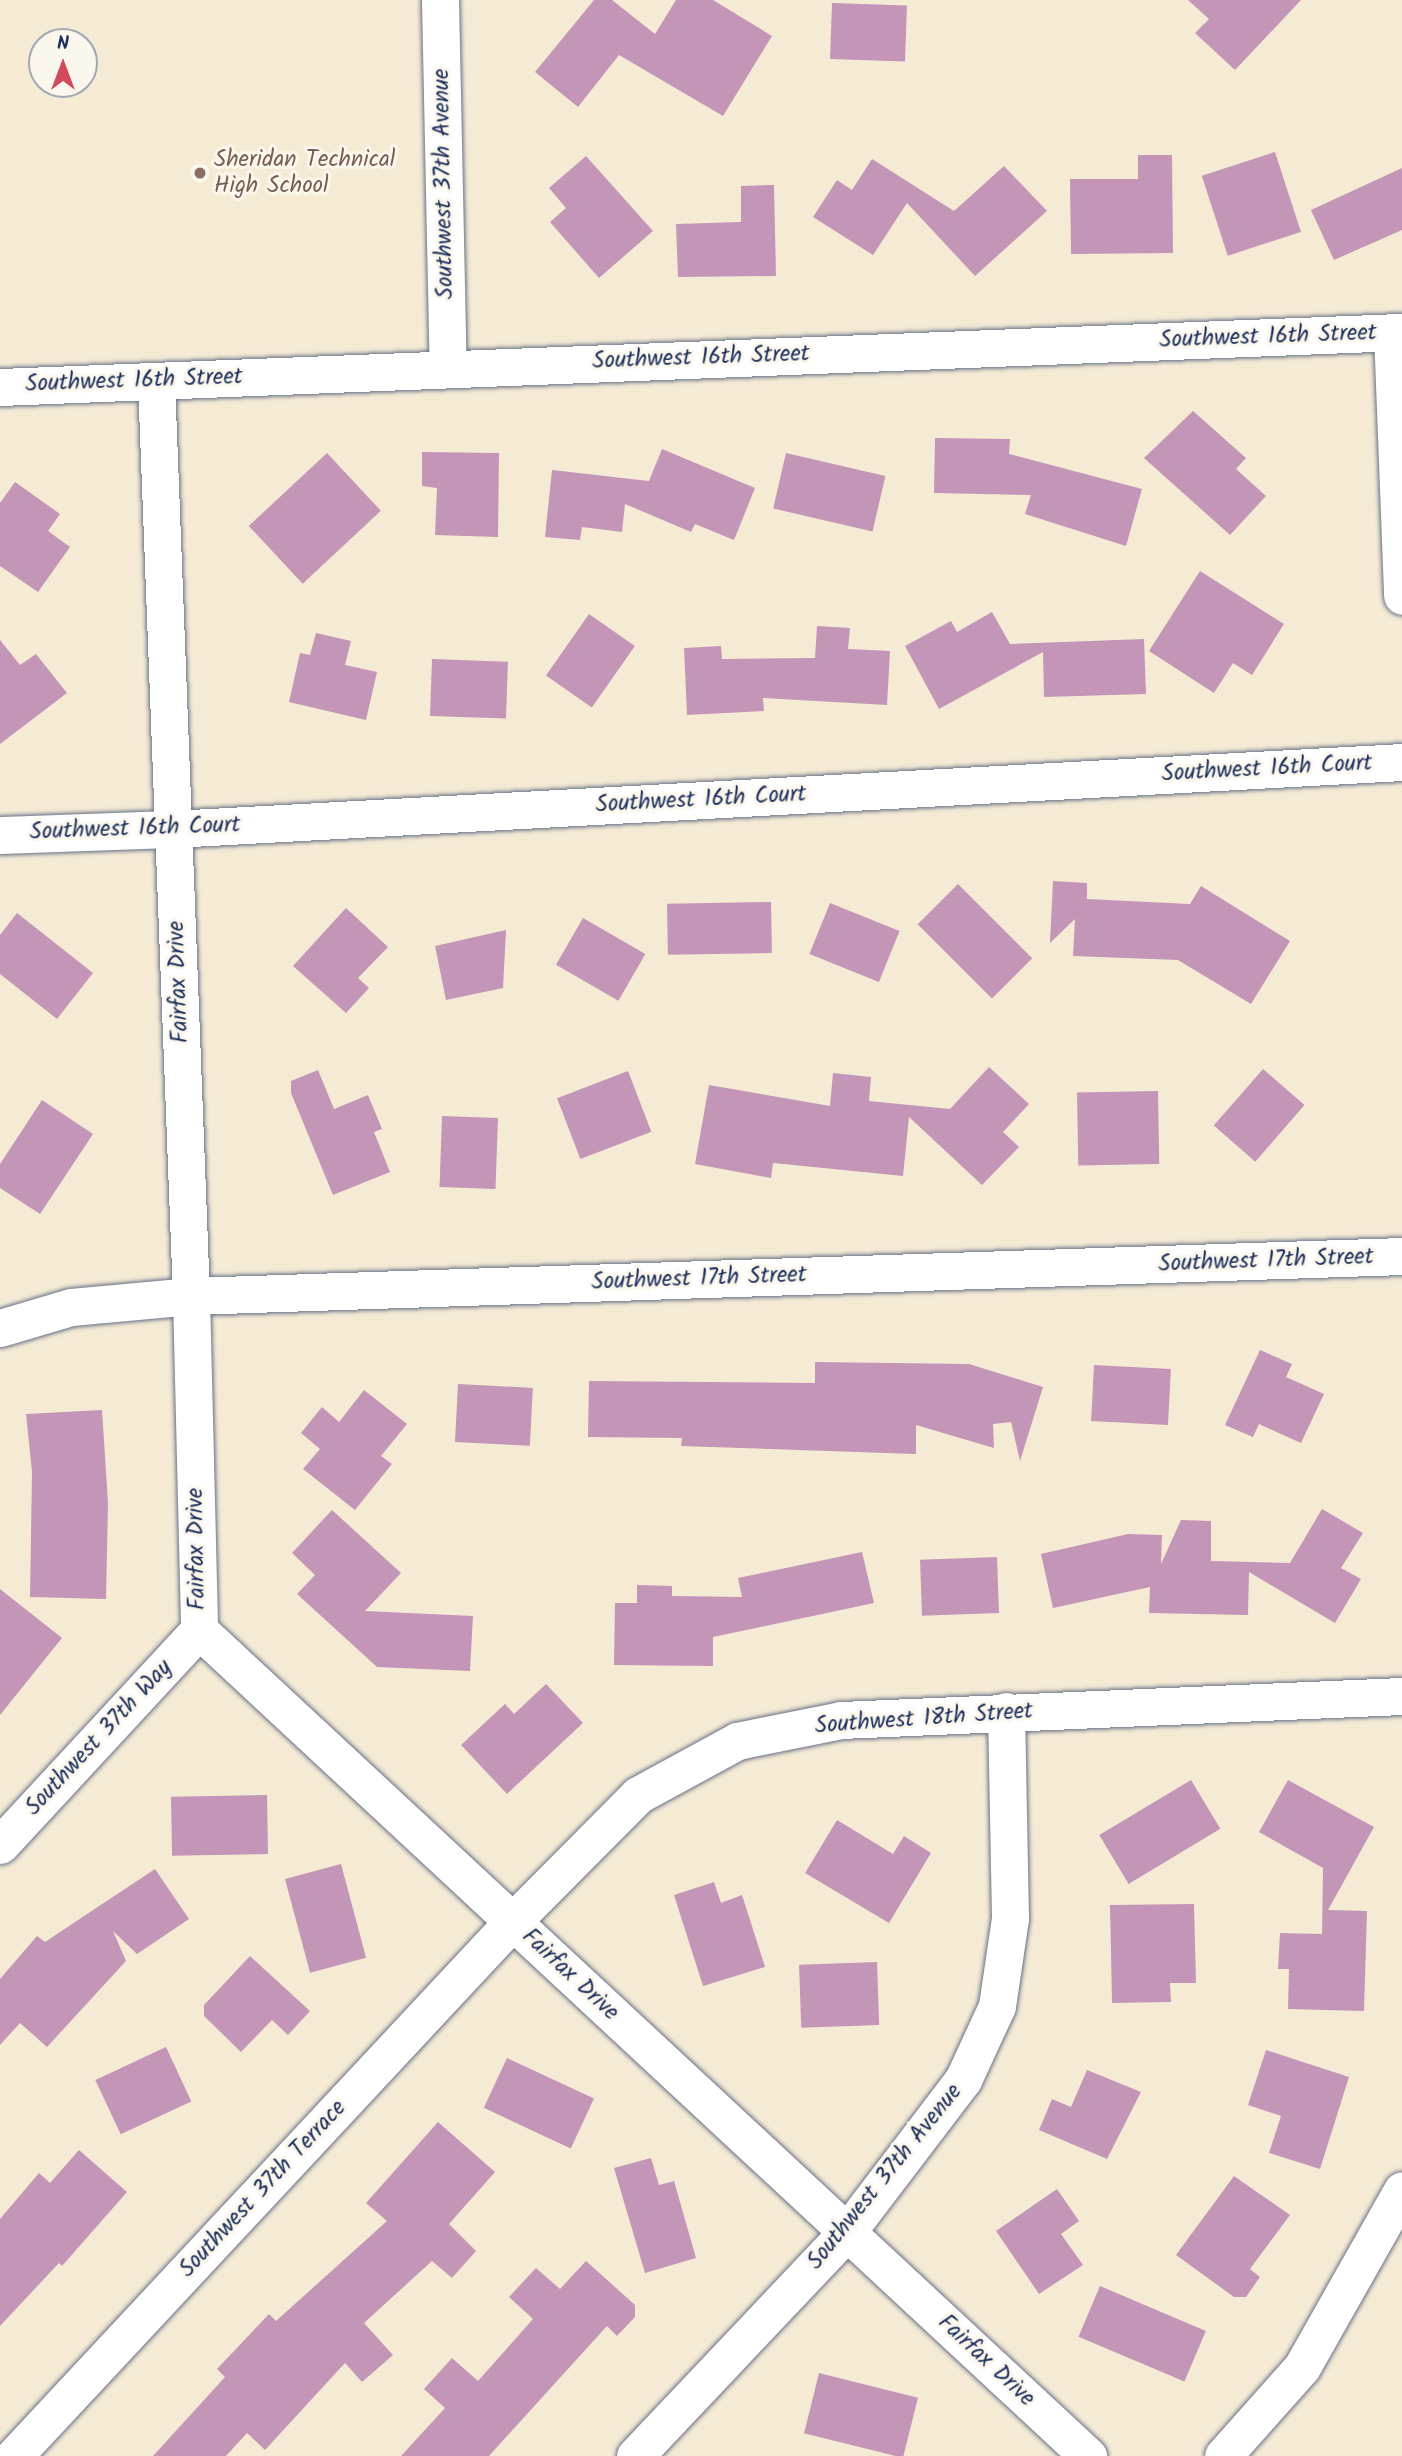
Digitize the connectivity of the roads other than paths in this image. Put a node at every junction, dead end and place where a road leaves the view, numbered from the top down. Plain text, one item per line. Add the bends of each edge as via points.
1 (440, 0) edge
2 (1397, 332) edge
3 (448, 368) junction
4 (156, 382) junction
5 (0, 387) edge
6 (1402, 596) edge
7 (1402, 762) edge
8 (173, 829) junction
9 (0, 835) edge
10 (1402, 1256) edge
11 (191, 1296) junction
12 (0, 1328) edge
13 (199, 1630) junction
14 (1402, 1696) edge
15 (1006, 1711) junction
16 (0, 1845) edge
17 (513, 1921) junction
18 (1402, 2190) edge
19 (847, 2232) junction
20 (14, 2456) edge
21 (635, 2456) edge
22 (1088, 2456) edge
23 (1223, 2456) edge

1 - 3 street, Southwest 37th Avenue
2 - 3 street, Southwest 16th Street
2 - 6 street
3 - 4 street, Southwest 16th Street
4 - 5 street, Southwest 16th Street
4 - 8 street, Fairfax Drive
7 - 8 street, Southwest 16th Court
8 - 9 street, Southwest 16th Court
8 - 11 street, Fairfax Drive
10 - 11 street, Southwest 17th Street
11 - 12 street, Southwest 17th Street via 71,1307
11 - 13 street, Fairfax Drive
13 - 16 street, Southwest 37th Way
13 - 17 street, Fairfax Drive
14 - 15 street, Southwest 18th Street
15 - 17 street, Southwest 18th Street via 841,1720 737,1741 638,1795
15 - 19 street, Southwest 37th Avenue via 1010,1918 997,2006 963,2080
17 - 19 street, Fairfax Drive
17 - 20 street, Southwest 37th Terrace
18 - 23 street via 1302,2367
19 - 21 street, Southwest 37th Avenue
19 - 22 street, Fairfax Drive

